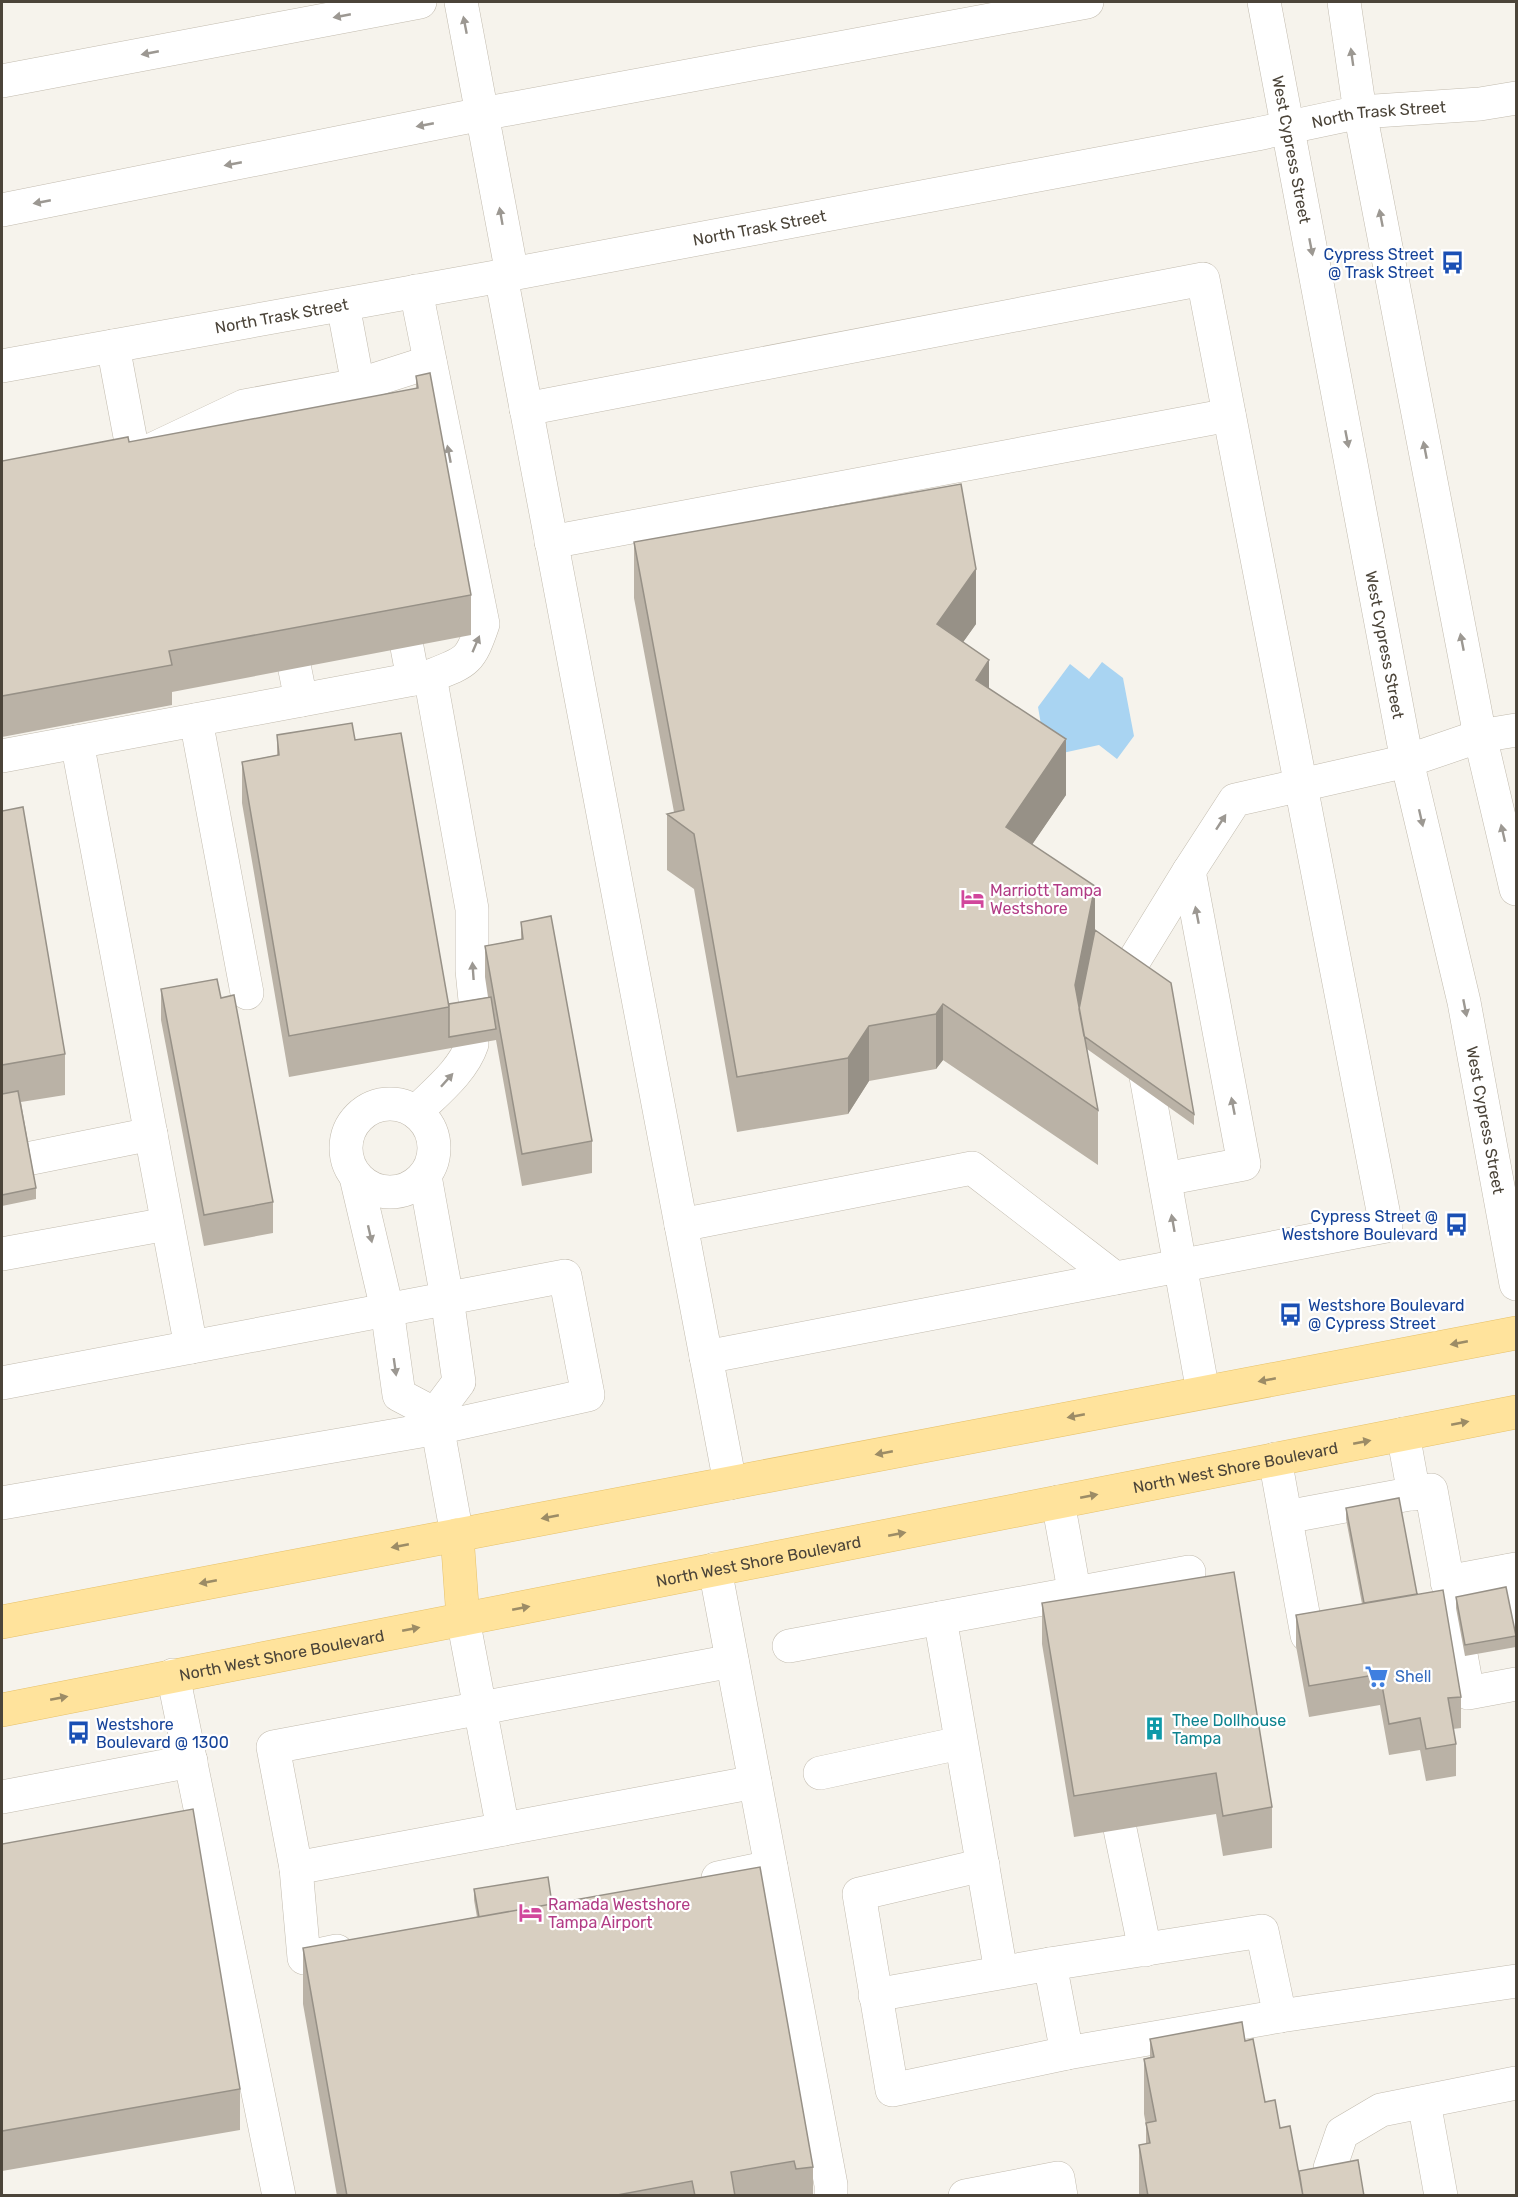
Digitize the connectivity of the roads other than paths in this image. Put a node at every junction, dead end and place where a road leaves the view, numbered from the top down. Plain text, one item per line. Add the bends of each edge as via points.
1 (420, 2) edge
2 (461, 2) edge
3 (1088, 2) edge
4 (1264, 2) edge
5 (1344, 2) edge
6 (2, 81) edge
7 (1516, 98) edge
8 (1360, 112) junction
9 (482, 114) junction
10 (1288, 128) junction
11 (2, 210) edge
12 (507, 275) junction
13 (416, 291) junction
14 (343, 305) junction
15 (113, 346) junction
16 (430, 362) junction
17 (2, 366) edge
18 (358, 385) junction
19 (244, 406) junction
20 (526, 409) junction
21 (1229, 415) junction
22 (250, 438) edge
23 (368, 438) edge
24 (134, 458) junction
25 (101, 464) edge
26 (551, 542) junction
27 (393, 583) edge
28 (282, 608) edge
29 (422, 678) junction
30 (301, 700) junction
31 (39, 714) edge
32 (196, 720) junction
33 (1516, 730) edge
34 (1480, 736) junction
35 (61, 745) junction
36 (2, 756) edge
37 (1407, 761) junction
38 (1301, 785) junction
39 (1189, 871) junction
40 (1516, 890) edge
41 (247, 993) dead end
42 (476, 1010) edge
43 (472, 1044) edge
44 (416, 1112) junction
45 (151, 1134) junction
46 (2, 1164) edge
47 (425, 1176) junction
48 (356, 1177) junction
49 (1165, 1179) junction
50 (167, 1224) junction
51 (681, 1226) junction
52 (2, 1254) edge
53 (1180, 1266) junction
54 (1116, 1278) junction
55 (1516, 1284) edge
56 (447, 1298) junction
57 (387, 1309) junction
58 (1516, 1333) edge
59 (191, 1347) junction
60 (706, 1357) junction
61 (2, 1383) edge
62 (1203, 1392) junction
63 (1516, 1412) edge
64 (437, 1421) junction
65 (1403, 1434) junction
66 (1275, 1459) junction
67 (730, 1483) junction
68 (1414, 1494) junction
69 (1058, 1502) junction
70 (2, 1503) edge
71 (1286, 1517) junction
72 (457, 1535) junction
73 (715, 1569) junction
74 (1512, 1570) edge
75 (1189, 1572) dead end
76 (1074, 1592) junction
77 (1450, 1595) junction
78 (1419, 1615) edge
79 (940, 1618) junction
80 (463, 1619) junction
81 (1516, 1620) edge
82 (2, 1622) edge
83 (1363, 1625) edge
84 (1083, 1637) edge
85 (789, 1646) dead end
86 (732, 1661) junction
87 (173, 1675) junction
88 (1516, 1684) edge
89 (480, 1708) junction
90 (2, 1710) edge
91 (960, 1743) junction
92 (191, 1761) junction
93 (820, 1773) dead end
94 (755, 1782) junction
95 (2, 1797) edge
96 (503, 1829) junction
97 (1120, 1829) dead end
98 (983, 1865) junction
99 (771, 1867) junction
100 (296, 1868) junction
101 (689, 1883) edge
102 (362, 1947) edge
103 (1145, 1950) junction
104 (1050, 1964) junction
105 (1001, 1972) junction
106 (1516, 1981) edge
107 (875, 1995) junction
108 (1280, 2016) junction
109 (1067, 2053) junction
110 (1516, 2083) edge
111 (1424, 2102) junction
112 (279, 2196) edge
113 (831, 2196) edge
114 (965, 2196) edge
115 (1061, 2196) edge
116 (1336, 2196) edge
117 (1441, 2196) edge

1 -> 6 street
9 -> 2 street
3 - 9 street
4 - 10 street, West Cypress Street
8 -> 5 street
7 - 8 street, North Trask Street
8 - 10 street, North Trask Street
34 -> 8 street
9 -> 11 street
12 -> 9 street
10 - 12 street, North Trask Street
10 -> 37 street, West Cypress Street
12 - 13 street, North Trask Street
12 - 20 street
13 - 14 street, North Trask Street
13 - 16 street
14 - 15 street, North Trask Street
14 - 18 street
15 - 17 street, North Trask Street
15 - 24 street
16 - 18 street
29 -> 16 street via 460,665 474,651 483,624
18 - 19 street
18 - 23 street
19 - 22 street
19 - 24 street
20 - 21 street via 1203,279
20 - 26 street
21 - 26 street
21 - 38 street
24 - 25 street
26 - 51 street
27 - 29 street
28 - 30 street
29 - 30 street
42 -> 29 street via 472,909
30 - 32 street
31 - 35 street
32 - 35 street
32 - 41 street
33 - 34 street
34 - 37 street
40 -> 34 street
35 - 36 street
35 - 45 street
37 - 38 street
37 -> 55 street, West Cypress Street via 1464,1002
39 -> 38 street via 1235,800
38 - 53 street via 1386,1226
39 - 49 street via 1127,972
49 -> 39 street via 1244,1164
44 -> 43 street via 448,1080
44 - 47 street via 433,1135 433,1156
44 - 48 street via 389,1103 362,1112 346,1137 348,1165
45 - 46 street
45 - 50 street
47 - 48 street via 398,1192 368,1187
47 - 56 street
48 -> 57 street
53 -> 49 street
50 - 52 street
50 - 59 street
51 - 54 street via 972,1168
51 - 60 street
53 - 54 street
53 - 62 street
54 - 60 street
56 - 57 street
56 - 64 street via 459,1382
56 - 64 street via 565,1276 588,1395
57 - 59 street
57 -> 64 street via 399,1395
58 -> 62 main road
59 - 61 street
60 - 67 street
62 -> 67 main road
65 -> 63 main road, North West Shore Boulevard
64 - 70 street
64 - 72 street
66 -> 65 main road, North West Shore Boulevard
65 - 68 street
69 -> 66 main road, North West Shore Boulevard
66 - 71 street
67 -> 72 main road
68 - 71 street
68 - 77 street via 1431,1490
73 -> 69 main road, North West Shore Boulevard
69 - 76 street
71 - 83 street via 1307,1635
72 - 80 main road
72 -> 82 main road
80 -> 73 main road, North West Shore Boulevard
73 - 86 street
74 - 77 street
74 - 81 street
75 - 76 street
76 - 79 street
76 - 84 street
77 - 78 street
77 - 88 street via 1468,1693
79 - 85 street
79 - 91 street
87 -> 80 main road, North West Shore Boulevard
80 - 89 street
86 - 89 street
86 - 94 street
90 -> 87 main road, North West Shore Boulevard
87 - 92 street
89 - 96 street
89 - 100 street via 273,1746
91 - 93 street
91 - 98 street
92 - 95 street
92 - 112 street
94 - 96 street
94 - 99 street
96 - 100 street
97 - 103 street
98 - 105 street
98 - 107 street via 859,1894
99 - 101 street
99 - 113 street
100 - 102 street via 304,1958
103 - 104 street
103 - 108 street via 1262,1931
104 - 105 street
104 - 109 street
105 - 107 street
106 - 108 street
107 - 109 street via 892,2090
108 - 109 street
110 - 111 street
111 - 116 street via 1381,2110 1342,2133 1330,2168
111 - 117 street
114 - 115 street via 1058,2178

